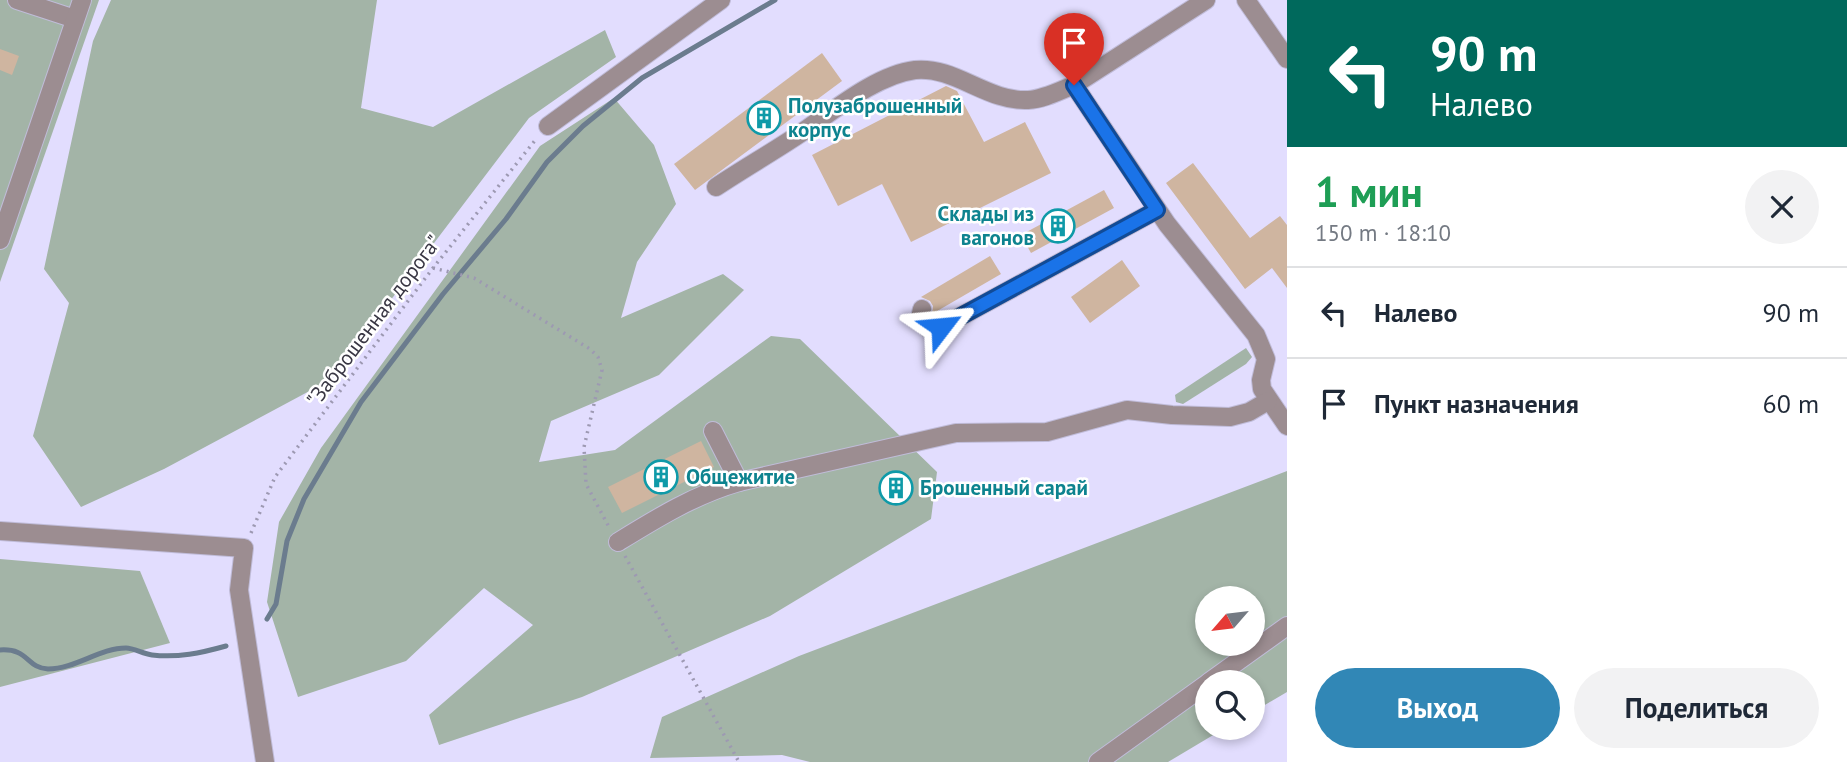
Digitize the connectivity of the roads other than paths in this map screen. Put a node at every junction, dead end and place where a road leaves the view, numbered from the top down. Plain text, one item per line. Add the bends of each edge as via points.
1 (17, 0) edge
2 (82, 0) edge
3 (721, 0) edge
4 (1206, 0) edge
5 (1246, 0) edge
6 (75, 19) junction
7 (1287, 59) edge
8 (1074, 85) junction
9 (548, 126) road end
10 (716, 187) dead end
11 (1157, 210) junction
12 (0, 240) edge
13 (922, 309) dead end
14 (1268, 401) junction
15 (1287, 426) edge
16 (713, 431) dead end
17 (738, 482) junction
18 (0, 531) edge
19 (618, 542) road end
20 (1287, 626) edge
21 (1226, 670) edge
22 (1195, 692) edge
23 (265, 762) edge
24 (1098, 762) edge

1 - 6 street
2 - 6 street
3 - 9 street
4 - 8 street
5 - 7 street
6 - 12 street
8 - 10 street via 1041,98 1012,99 934,71 900,74 854,97
8 - 11 street
11 - 13 street via 941,327 928,328 920,318
11 - 14 street via 1256,335 1266,359 1261,380
14 - 15 street
14 - 17 street via 1230,417 1127,410 1047,432 957,433
16 - 17 street
17 - 19 street via 688,501
18 - 23 street via 244,548 239,590
20 - 21 street
22 - 24 street

